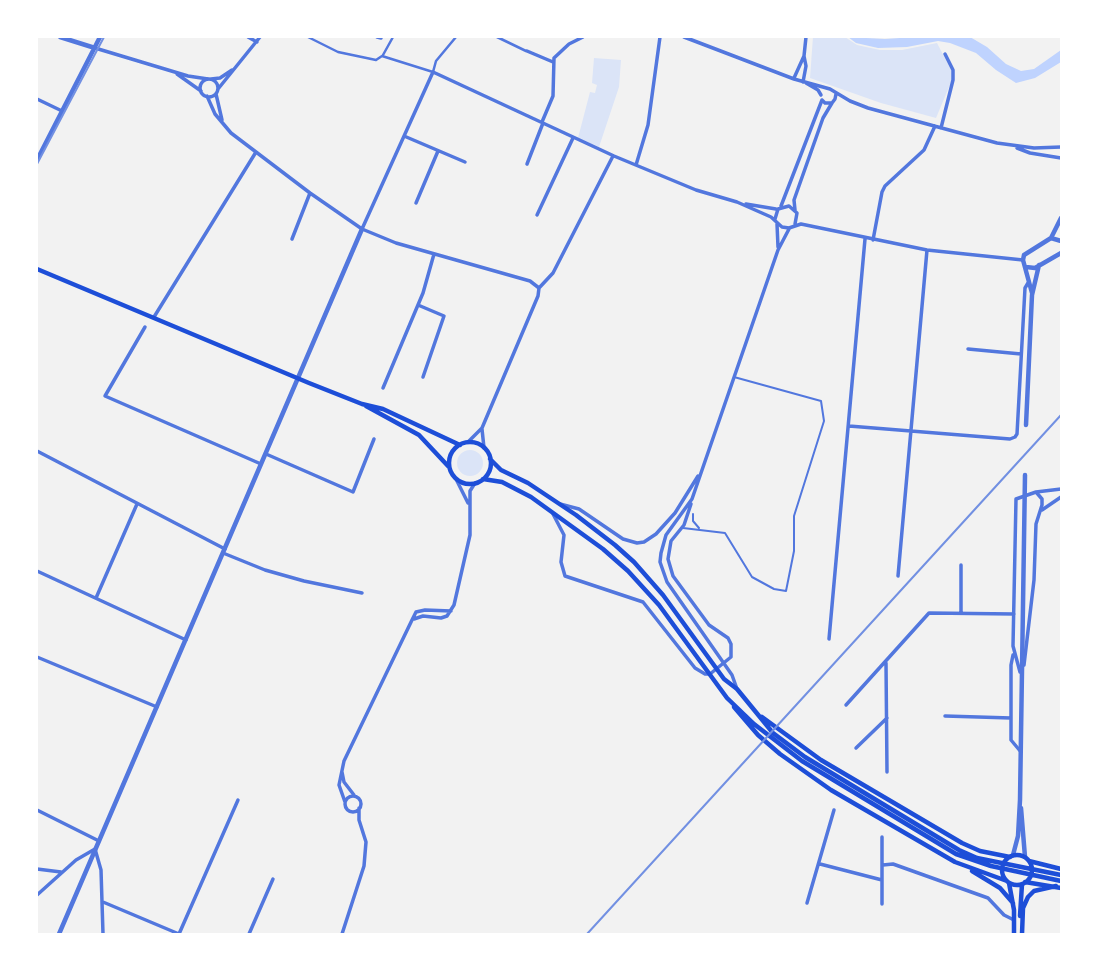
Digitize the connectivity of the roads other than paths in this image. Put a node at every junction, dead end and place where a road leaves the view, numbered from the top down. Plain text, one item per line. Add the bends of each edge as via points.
1 (60, 37) edge
2 (100, 37) edge
3 (248, 37) edge
4 (260, 37) edge
5 (308, 37) edge
6 (379, 37) edge
7 (456, 37) edge
8 (497, 37) edge
9 (583, 37) edge
10 (660, 37) edge
11 (684, 37) edge
12 (806, 37) edge
13 (392, 38) edge
14 (257, 42) junction
15 (95, 48) junction
16 (527, 51) joint
17 (945, 54) dead end
18 (382, 56) junction
19 (804, 56) junction
20 (553, 62) junction
21 (237, 66) junction
22 (172, 71) junction
23 (433, 72) junction
24 (209, 79) junction
25 (794, 79) junction
26 (805, 82) junction
27 (826, 89) junction
28 (201, 91) junction
29 (217, 92) junction
30 (836, 94) junction
31 (208, 96) junction
32 (822, 98) junction
33 (37, 99) edge
34 (831, 103) junction
35 (62, 111) junction
36 (543, 123) junction
37 (224, 125) junction
38 (935, 126) junction
39 (941, 128) junction
40 (404, 136) junction
41 (573, 137) junction
42 (1015, 146) junction
43 (1061, 147) edge
44 (438, 151) junction
45 (256, 152) junction
46 (614, 156) junction
47 (1061, 158) edge
48 (37, 160) edge
49 (465, 162) dead end
50 (527, 164) dead end
51 (636, 165) junction
52 (310, 193) junction
53 (737, 202) junction
54 (416, 203) dead end
55 (779, 208) junction
56 (795, 209) junction
57 (537, 215) dead end
58 (1061, 218) edge
59 (776, 221) junction
60 (792, 226) junction
61 (362, 229) junction
62 (292, 239) dead end
63 (864, 239) junction
64 (1051, 239) junction
65 (873, 240) junction
66 (1061, 241) edge
67 (927, 250) junction
68 (777, 251) junction
69 (434, 254) junction
70 (1060, 255) edge
71 (1025, 263) junction
72 (1039, 265) junction
73 (37, 269) edge
74 (1029, 281) junction
75 (539, 288) junction
76 (1032, 295) junction
77 (418, 305) junction
78 (154, 317) junction
79 (145, 327) dead end
80 (968, 349) dead end
81 (1021, 354) junction
82 (734, 376) junction
83 (423, 377) dead end
84 (298, 378) junction
85 (383, 388) dead end
86 (362, 404) junction
87 (1026, 425) dead end
88 (849, 426) junction
89 (482, 428) junction
90 (912, 430) junction
91 (374, 439) dead end
92 (468, 442) junction
93 (460, 445) junction
94 (484, 448) junction
95 (37, 451) edge
96 (265, 453) junction
97 (490, 459) junction
98 (261, 464) junction
99 (449, 466) junction
100 (702, 468) junction
101 (1025, 475) dead end
102 (456, 479) junction
103 (483, 479) junction
104 (475, 483) junction
105 (1061, 489) edge
106 (1034, 492) junction
107 (1061, 497) edge
108 (692, 499) junction
109 (138, 503) junction
110 (558, 503) junction
111 (469, 505) junction
112 (1041, 511) junction
113 (552, 512) junction
114 (693, 514) dead end
115 (682, 528) junction
116 (701, 529) junction
117 (224, 551) junction
118 (961, 565) dead end
119 (37, 571) edge
120 (898, 576) dead end
121 (362, 593) dead end
122 (96, 598) junction
123 (961, 613) junction
124 (1014, 614) junction
125 (830, 639) dead end
126 (186, 640) junction
127 (1014, 653) junction
128 (37, 657) edge
129 (886, 661) junction
130 (1022, 677) junction
131 (737, 688) junction
132 (727, 698) junction
133 (846, 705) dead end
134 (157, 707) junction
135 (759, 716) junction
136 (945, 716) dead end
137 (887, 718) junction
138 (1011, 718) junction
139 (787, 746) junction
140 (856, 748) dead end
141 (1021, 752) junction
142 (342, 766) junction
143 (887, 772) dead end
144 (355, 796) junction
145 (238, 800) dead end
146 (1020, 800) junction
147 (345, 802) junction
148 (359, 808) junction
149 (37, 810) edge
150 (834, 810) dead end
151 (349, 811) junction
152 (361, 825) junction
153 (882, 837) dead end
154 (99, 841) junction
155 (96, 849) junction
156 (1011, 856) junction
157 (1027, 859) junction
158 (820, 864) junction
159 (883, 865) junction
160 (966, 866) junction
161 (37, 869) edge
162 (1061, 869) edge
163 (61, 872) junction
164 (1057, 876) edge
165 (273, 879) dead end
166 (883, 880) junction
167 (1061, 881) edge
168 (1008, 882) junction
169 (1023, 883) junction
170 (1059, 887) edge
171 (37, 895) edge
172 (103, 902) junction
173 (807, 903) dead end
174 (1013, 903) junction
175 (881, 904) dead end
176 (1014, 920) junction
177 (59, 934) edge
178 (103, 934) edge
179 (179, 934) edge
180 (249, 934) edge
181 (342, 934) edge
182 (1014, 934) edge
183 (1021, 934) edge

1 - 15 street
2 - 15 street
3 - 14 street
4 - 14 street
5 - 18 street via 338,52 376,60
6 - 13 street
7 - 23 street via 436,61
8 - 16 street
9 - 20 street via 560,51
10 - 51 street via 648,125
11 - 25 street
12 - 19 street
13 - 18 street
14 - 21 street
15 - 22 street
15 - 35 street
16 - 20 street
17 - 39 street via 953,80
18 - 23 street
19 - 25 street
19 - 26 street
20 - 36 street via 553,96
21 - 24 street via 226,75
21 - 29 street
22 - 24 street
22 - 28 street
23 - 36 street
23 - 40 street
24 - 28 street
24 - 29 street via 218,84
25 - 26 street
26 - 27 street
26 - 32 street
27 - 30 street
27 - 32 street
28 - 31 street
29 - 31 street
29 - 37 street
30 - 34 street
30 - 38 street
31 - 37 street
32 - 34 street
32 - 55 street
33 - 35 street
34 - 56 street via 794,200
35 - 48 street
36 - 41 street
36 - 50 street
37 - 45 street
38 - 39 street
38 - 65 street via 924,150 882,192
39 - 42 street
40 - 44 street
40 - 61 street
41 - 46 street
41 - 57 street
42 - 43 street
42 - 47 street via 1020,151
44 - 49 street
44 - 54 street
45 - 52 street
45 - 78 street
46 - 51 street
46 - 75 street via 553,273
51 - 53 street
52 - 61 street
52 - 62 street
53 - 55 street
53 - 59 street
55 - 56 street
55 - 59 street
56 - 60 street via 797,218
58 - 64 street
59 - 60 street via 782,227
59 - 68 street
60 - 63 street via 808,225
60 - 68 street
61 - 69 street
61 - 84 street
63 - 65 street
63 - 88 street
64 - 66 street
64 - 71 street via 1027,252
65 - 67 street
67 - 71 street
67 - 90 street
68 - 82 street
69 - 75 street via 530,281
69 - 77 street
70 - 72 street
71 - 72 street via 1032,269
71 - 74 street
72 - 76 street
73 - 78 main road
74 - 76 street
74 - 81 street
75 - 89 street
76 - 87 street
77 - 83 street via 444,316
77 - 85 street
78 - 84 main road
79 - 98 street via 104,396
80 - 81 street
81 - 90 street via 1017,435 1010,439
82 - 100 street
82 - 116 lane via 821,401 824,421 794,516 794,551 786,592 752,577 725,533
84 - 86 main road
84 - 96 street
86 - 93 main road
86 - 99 main road via 418,435
88 - 90 street
88 - 125 street
89 - 92 street
89 - 94 street
90 - 120 street
91 - 96 street via 353,492
92 - 93 main road
92 - 94 main road
93 - 99 main road via 451,454
94 - 97 main road
95 - 109 street
96 - 98 street
97 - 103 main road
97 - 110 main road
98 - 117 street
99 - 102 main road
100 - 108 street
100 - 110 street via 675,513 644,542 623,539 579,509
101 - 130 street
102 - 104 main road
102 - 111 street
103 - 104 main road
103 - 113 main road via 502,482
104 - 111 street
105 - 106 street
106 - 112 street via 1042,499
106 - 124 street via 1019,497 1016,503
107 - 112 street
108 - 115 street
108 - 131 street via 667,535 660,562 667,582
109 - 117 street
109 - 122 street
110 - 131 main road via 634,562 724,679
111 - 142 street via 470,535 451,611 416,612
112 - 130 street
113 - 115 street via 564,535 561,562 565,576 643,602 695,668 710,674 729,660 732,649 728,638 709,625 670,569 668,550
113 - 132 main road via 628,570
114 - 116 lane via 692,521
115 - 116 lane
117 - 121 street via 265,570
117 - 126 street
118 - 123 street
119 - 122 street
122 - 126 street
123 - 124 street
123 - 129 street via 929,613
124 - 127 street
126 - 134 street
127 - 130 street
127 - 138 street
128 - 134 street
129 - 133 street
129 - 137 street
130 - 141 street
131 - 135 main road
132 - 139 main road
132 - 160 main road via 780,754 831,790
134 - 154 street
135 - 139 main road
135 - 156 main road via 821,760 970,848
136 - 138 street
137 - 140 street
137 - 143 street
138 - 141 street via 1011,740
139 - 164 main road via 977,858
141 - 146 street
142 - 144 street via 344,782
142 - 147 street via 339,785
144 - 147 street
144 - 148 street
145 - 179 street
146 - 156 street via 1018,835
146 - 157 street
147 - 151 street
148 - 151 street
148 - 152 street
149 - 154 street
150 - 158 street
151 - 152 street
152 - 181 street via 366,842 364,866
153 - 159 street
154 - 155 street
155 - 163 street
155 - 172 street
155 - 177 street
156 - 157 main road
156 - 168 main road via 1002,868
157 - 162 main road
157 - 169 main road via 1031,873
158 - 166 street
158 - 173 street
159 - 166 street
159 - 176 street via 893,864 988,898
160 - 168 main road
160 - 174 main road via 1000,888
161 - 163 street
163 - 171 street
164 - 167 main road
165 - 180 street
166 - 175 street
168 - 169 main road
168 - 174 main road
169 - 170 main road
169 - 183 main road
170 - 183 main road via 1043,888 1028,897
172 - 178 street
172 - 179 street
174 - 176 main road
176 - 182 main road

